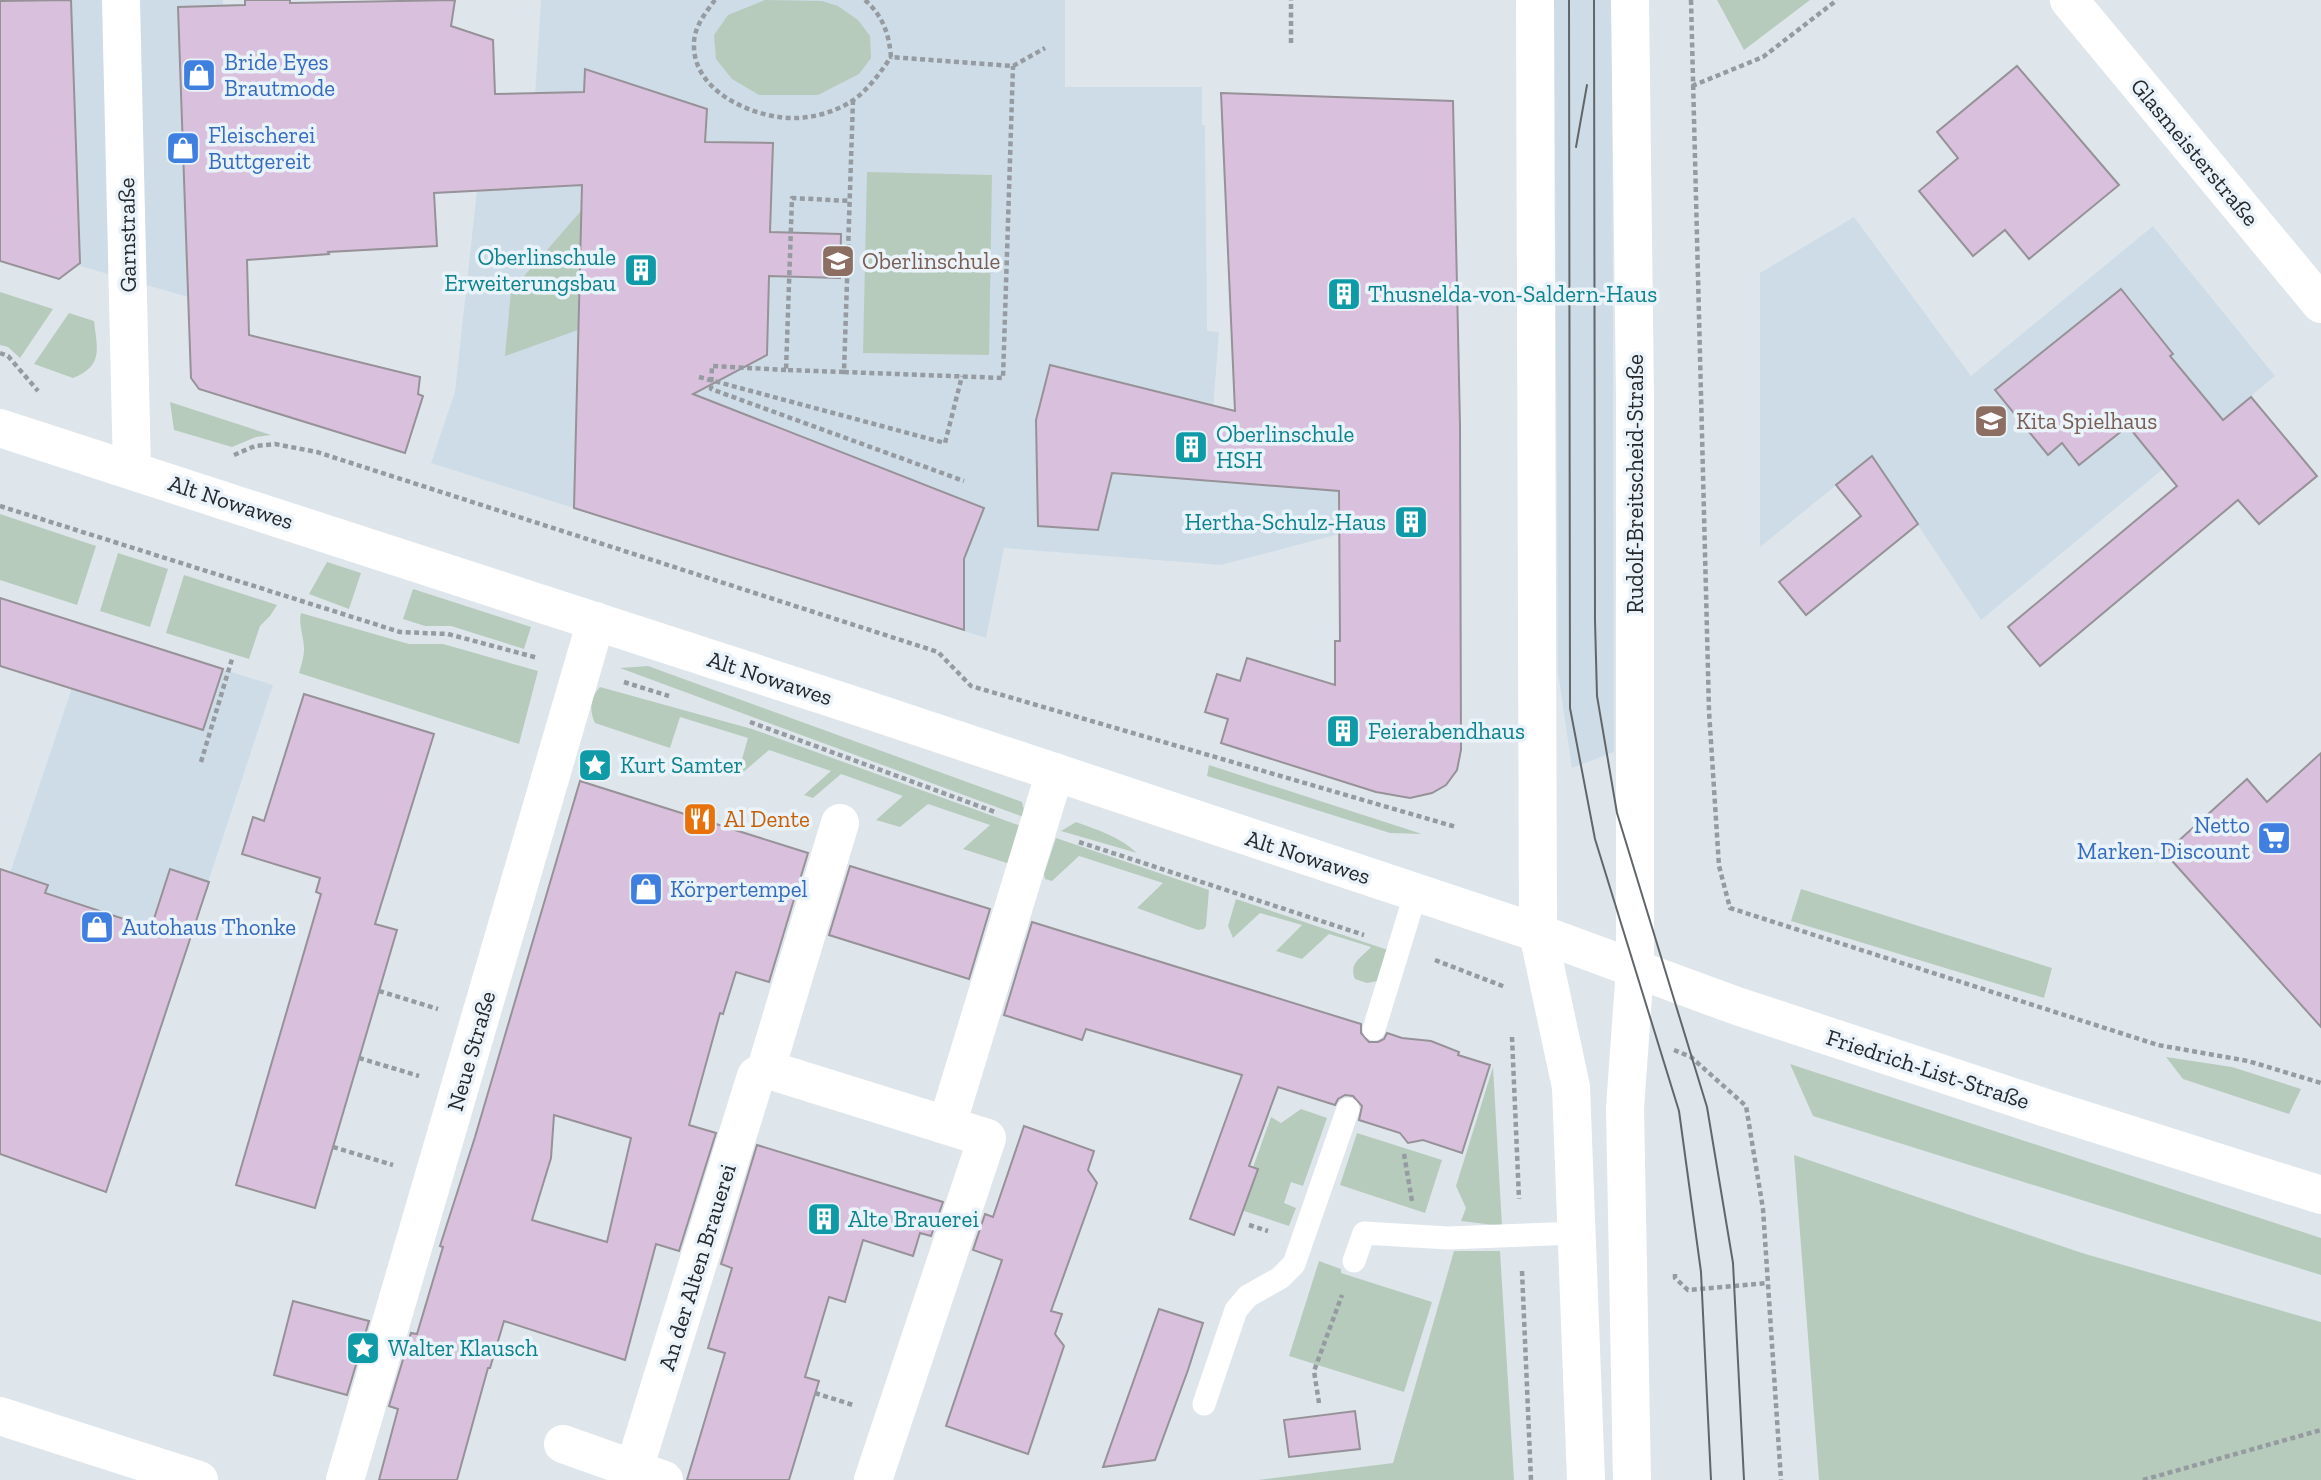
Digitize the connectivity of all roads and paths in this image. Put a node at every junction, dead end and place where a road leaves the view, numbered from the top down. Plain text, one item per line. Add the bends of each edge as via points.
1 (121, 0) edge
2 (715, 0) edge
3 (865, 0) edge
4 (1292, 0) edge
5 (1535, 0) edge
6 (1630, 0) edge
7 (1690, 0) edge
8 (1837, 0) edge
9 (2069, 0) edge
10 (1291, 43) dead end
11 (1045, 48) dead end
12 (891, 57) junction
13 (1013, 66) junction
14 (1692, 86) junction
15 (853, 100) junction
16 (850, 201) junction
17 (2321, 304) edge
18 (786, 370) junction
19 (844, 372) junction
20 (962, 376) junction
21 (699, 377) dead end
22 (711, 380) junction
23 (0, 428) edge
24 (317, 452) dead end
25 (132, 470) junction
26 (964, 481) dead end
27 (0, 506) edge
28 (596, 621) junction
29 (232, 659) dead end
30 (582, 668) junction
31 (676, 698) dead end
32 (742, 719) dead end
33 (201, 762) dead end
34 (1055, 772) junction
35 (840, 823) dead end
36 (1456, 827) dead end
37 (1037, 828) junction
38 (1416, 892) junction
39 (1538, 933) junction
40 (1399, 947) junction
41 (1635, 969) junction
42 (1512, 989) dead end
43 (379, 991) dead end
44 (479, 1021) junction
45 (1374, 1029) dead end
46 (359, 1058) dead end
47 (766, 1069) junction
48 (2321, 1083) edge
49 (460, 1088) junction
50 (1746, 1106) dead end
51 (1348, 1109) dead end
52 (947, 1125) junction
53 (333, 1147) dead end
54 (434, 1177) junction
55 (2321, 1195) edge
56 (1576, 1233) junction
57 (1354, 1261) joint
58 (1674, 1267) dead end
59 (1768, 1283) junction
60 (1319, 1403) dead end
61 (1204, 1404) dead end
62 (0, 1416) edge
63 (2321, 1430) edge
64 (563, 1444) dead end
65 (649, 1475) edge
66 (199, 1480) edge
67 (345, 1480) edge
68 (873, 1480) edge
69 (1586, 1480) edge
70 (1632, 1480) edge
71 (1781, 1480) edge
72 (2143, 1480) edge

1 - 25 main road, Garnstraße
2 - 15 path via 701,19 694,41 701,75 713,88 753,111 781,118 809,117
3 - 12 path via 883,21
4 - 10 path
5 - 39 main road
6 - 41 main road, Rudolf-Breitscheid-Straße
7 - 14 path
8 - 14 path via 1763,57
9 - 17 main road, Glasmeisterstraße
11 - 13 path
12 - 13 path
12 - 15 path via 878,77
13 - 20 path via 1003,378
14 - 48 path via 1709,711 1719,866 1730,908 2158,1045 2248,1061
15 - 16 path
16 - 18 path via 792,198
16 - 19 path
18 - 19 path
18 - 22 path via 712,366
19 - 20 path
20 - 22 path via 945,443
21 - 22 path
22 - 26 path via 711,389
23 - 25 main road, Alt Nowawes
24 - 36 path via 937,652 971,686
25 - 28 main road, Alt Nowawes
27 - 30 path via 400,632 448,634
28 - 30 main road, Neue Straße
28 - 34 main road, Alt Nowawes
29 - 33 path
30 - 31 path
30 - 44 main road, Neue Straße
32 - 37 path
34 - 37 main road
34 - 38 main road, Alt Nowawes
35 - 47 main road, An der Alten Brauerei
37 - 40 path
37 - 52 main road
38 - 39 main road, Alt Nowawes
38 - 40 lane
39 - 41 main road, Friedrich-List-Straße
39 - 56 main road via 1571,1087
40 - 42 path
40 - 45 lane
41 - 55 main road, Friedrich-List-Straße via 2033,1104
41 - 70 main road, Rudolf-Breitscheid-Straße via 1625,1108
43 - 44 path
44 - 49 main road, Neue Straße
46 - 49 path
47 - 52 main road
47 - 65 main road, An der Alten Brauerei via 756,1076
49 - 54 main road, Neue Straße
50 - 59 path via 1763,1209
51 - 61 lane via 1294,1264 1248,1296 1236,1310
52 - 68 main road via 987,1138
53 - 54 path
54 - 67 main road, Neue Straße
56 - 57 lane via 1448,1238 1364,1233
56 - 69 main road
57 - 60 path via 1314,1371
58 - 59 path via 1675,1278 1688,1290
59 - 71 path
62 - 66 main road
63 - 72 path
64 - 65 main road, An der Alten Brauerei

